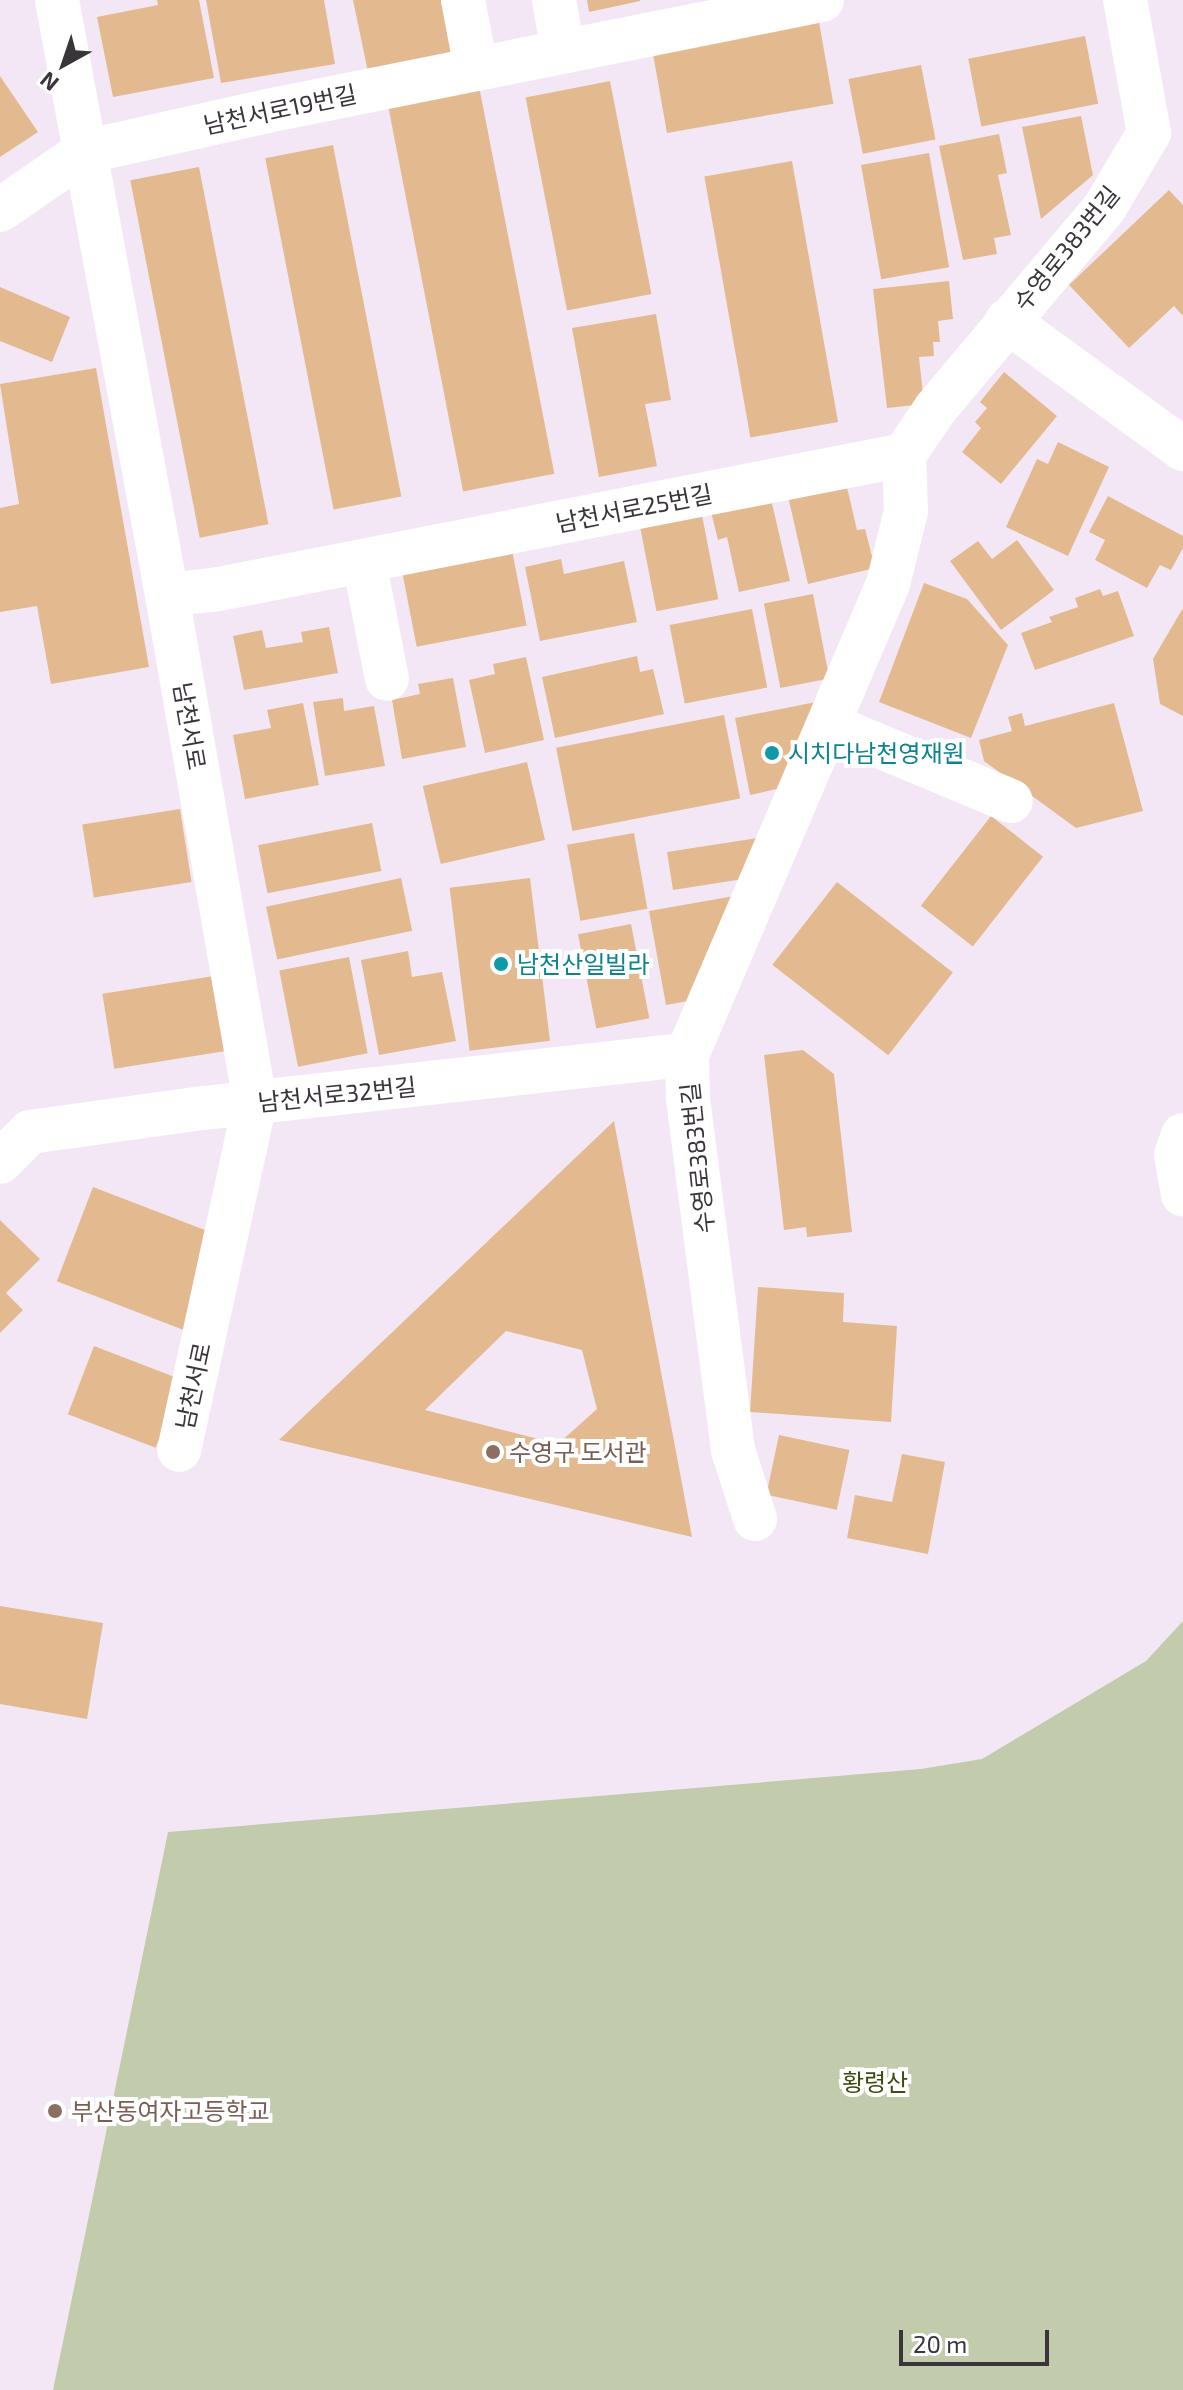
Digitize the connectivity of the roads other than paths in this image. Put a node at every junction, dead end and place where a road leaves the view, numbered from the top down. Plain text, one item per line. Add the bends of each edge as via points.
1 (57, 0) edge
2 (463, 0) edge
3 (554, 0) edge
4 (822, 0) edge
5 (1125, 0) edge
6 (563, 51) junction
7 (476, 68) junction
8 (84, 152) junction
9 (0, 210) edge
10 (1007, 321) junction
11 (1183, 449) edge
12 (904, 455) junction
13 (364, 561) junction
14 (167, 595) junction
15 (387, 679) dead end
16 (829, 725) junction
17 (1011, 801) dead end
18 (687, 1055) junction
19 (255, 1102) junction
20 (1183, 1135) edge
21 (0, 1162) edge
22 (1183, 1194) edge
23 (179, 1450) dead end
24 (755, 1519) dead end

1 - 8 street, 남천서로
2 - 7 street
3 - 6 street
4 - 6 street, 남천서로19번길
5 - 10 street, 수영로383번길 via 1149,133 1105,207
6 - 7 street, 남천서로19번길
7 - 8 street, 남천서로19번길
8 - 9 street
8 - 14 street, 남천서로
10 - 11 street, 수영로383번길
10 - 12 street, 수영로383번길
12 - 13 street, 남천서로25번길
12 - 16 street, 수영로383번길 via 906,511 888,584
13 - 14 street, 남천서로25번길
13 - 15 street
14 - 19 street, 남천서로
16 - 17 street
16 - 18 street, 수영로383번길
18 - 19 street, 남천서로32번길
18 - 24 street, 수영로383번길 via 733,1450
19 - 21 street, 남천서로32번길 via 30,1132
19 - 23 street, 남천서로
20 - 22 street via 1176,1155

